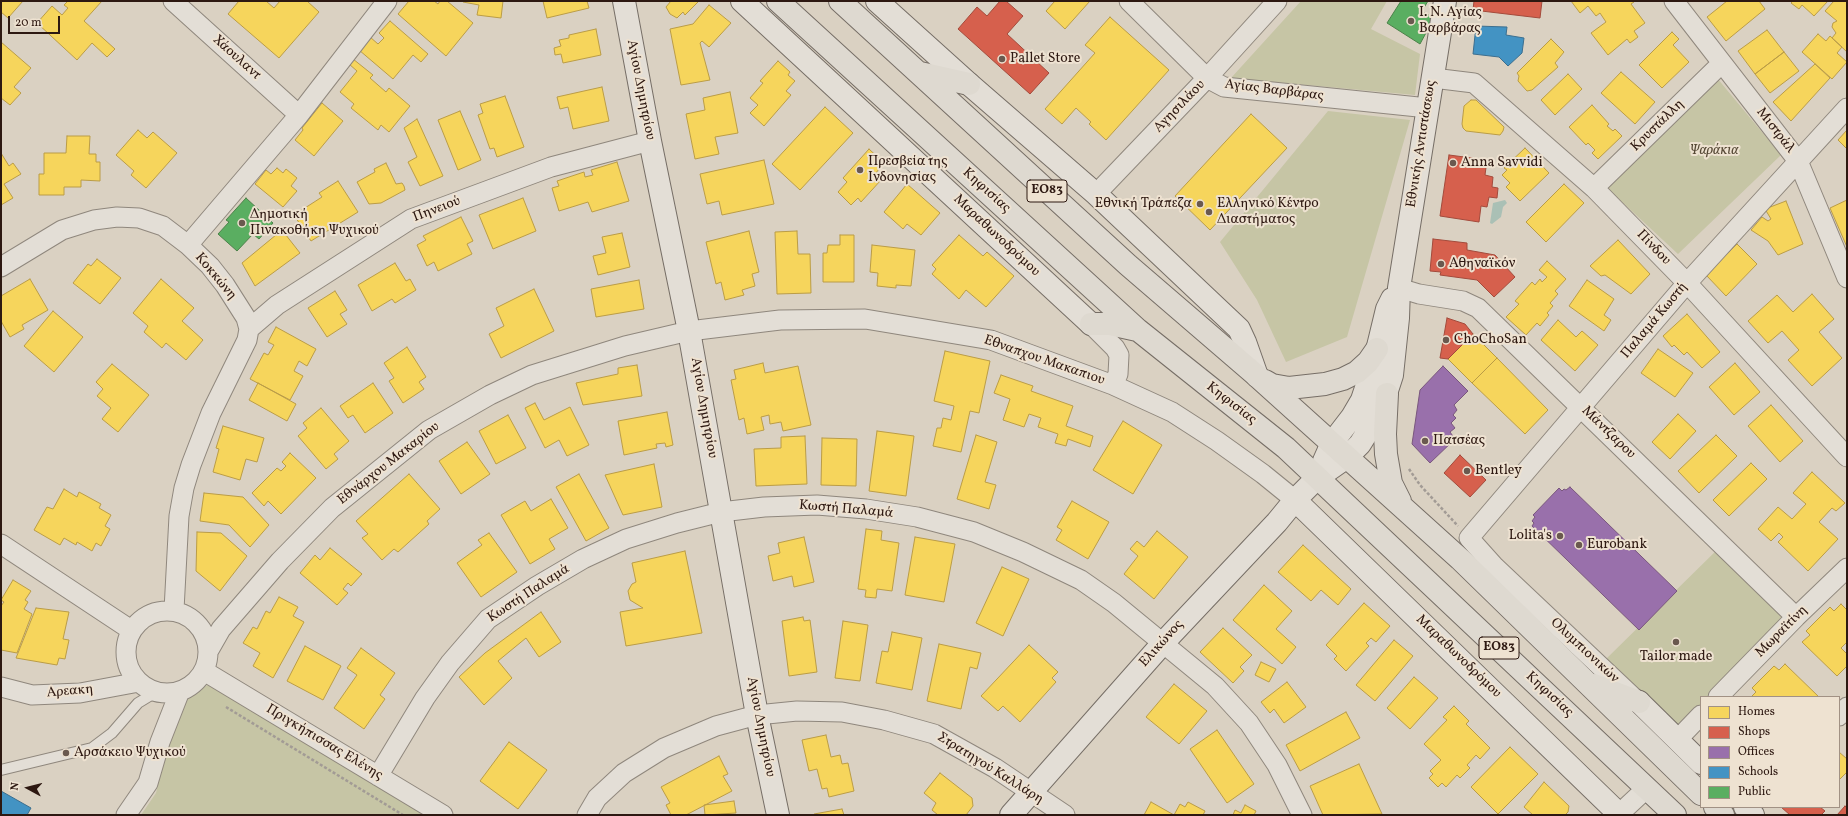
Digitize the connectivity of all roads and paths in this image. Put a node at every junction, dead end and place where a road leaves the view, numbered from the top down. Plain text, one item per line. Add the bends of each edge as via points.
1 (173, 1) edge
2 (387, 1) edge
3 (624, 1) edge
4 (742, 1) edge
5 (778, 1) edge
6 (840, 1) edge
7 (877, 1) edge
8 (1129, 1) edge
9 (1278, 1) edge
10 (1445, 1) edge
11 (1674, 1) edge
12 (1722, 63) junction
13 (919, 73) junction
14 (1207, 78) junction
15 (1433, 78) junction
16 (970, 84) junction
17 (1428, 108) junction
18 (1847, 108) edge
19 (299, 115) junction
20 (650, 141) junction
21 (1798, 161) junction
22 (1594, 188) junction
23 (1096, 194) junction
24 (188, 246) junction
25 (1, 267) edge
26 (1847, 278) edge
27 (1687, 283) junction
28 (1399, 288) junction
29 (1092, 324) junction
30 (249, 329) junction
31 (1138, 330) junction
32 (689, 331) junction
33 (1378, 349) junction
34 (1257, 376) junction
35 (1113, 385) junction
36 (1387, 394) junction
37 (1582, 408) junction
38 (1339, 450) junction
39 (1847, 457) edge
40 (1407, 463) dead end
41 (1317, 478) junction
42 (1295, 500) junction
43 (1406, 510) junction
44 (721, 512) junction
45 (1469, 538) junction
46 (1, 544) edge
47 (1847, 568) edge
48 (174, 610) junction
49 (1796, 617) junction
50 (131, 630) junction
51 (1163, 643) junction
52 (209, 650) junction
53 (204, 671) junction
54 (139, 682) junction
55 (1586, 682) junction
56 (1, 687) edge
57 (180, 691) junction
58 (156, 692) junction
59 (1719, 696) edge
60 (1639, 702) junction
61 (1847, 707) edge
62 (757, 715) junction
63 (1840, 715) edge
64 (1700, 716) edge
65 (1677, 740) junction
66 (1700, 762) edge
67 (1, 770) edge
68 (378, 776) junction
69 (1647, 788) junction
70 (1030, 793) junction
71 (1700, 793) edge
72 (1619, 814) edge
73 (126, 815) edge
74 (443, 815) edge
75 (587, 815) edge
76 (778, 815) edge
77 (1012, 815) edge
78 (1043, 815) edge
79 (1065, 815) edge
80 (1302, 815) edge
81 (1675, 815) edge

1 - 19 street, Χάουλαντ
2 - 19 street, Κοκκώνη
3 - 20 street, Αγίου Δημητρίου
4 - 29 street, Μαραθωνοδρόμου
5 - 31 main road, Κηφισίας / ΕΟ83
6 - 13 main road, ΕΟ83
7 - 16 street
8 - 14 street, Αγίας Βαρβάρας
9 - 14 street, Αγησιλάου
10 - 15 street, Εθνικής Αντιστάσεως
11 - 12 street, Μιστράλ
12 - 21 street, Μιστράλ
12 - 22 street, Κρυστάλλη
13 - 16 main road
13 - 34 main road, ΕΟ83 via 1128,265
14 - 17 street, Αγίας Βαρβάρας via 1224,87
14 - 23 street, Αγησιλάου
15 - 17 street, Εθνικής Αντιστάσεως
15 - 22 street, Πίνδου via 1474,83
16 - 23 street
17 - 28 street, Εθνικής Αντιστάσεως
18 - 21 street, Παλαμά Κωστή
19 - 24 street, Κοκκώνη
20 - 30 street, Πηνειού via 552,167 411,219 277,305
20 - 32 street, Αγίου Δημητρίου
21 - 26 street, Μιστράλ
21 - 27 street, Παλαμά Κωστή
22 - 27 street, Πίνδου
23 - 34 street via 1239,330
24 - 25 street via 163,226 139,218 117,217 94,220 62,230
24 - 30 street, Κοκκώνη via 210,266 225,285 246,318
27 - 37 street, Παλαμά Κωστή
27 - 39 street, Πίνδου
28 - 33 street, Εθνικής Αντιστάσεως via 1386,309
28 - 36 street, Εθνικής Αντιστάσεως via 1395,355
28 - 37 street, Μάντζαρου via 1463,301 1478,308
29 - 31 main road via 1110,324
29 - 35 street, Μαραθωνοδρόμου via 1119,355 1118,374
30 - 48 street via 242,353 211,413 184,488 179,516
31 - 41 main road, Κηφισίας / ΕΟ83 via 1286,448
32 - 35 street, Εθναπχου Μακαπιου via 780,320 865,319 991,340
32 - 44 street, Αγίου Δημητρίου
32 - 52 street, Εθνάρχου Μακαρίου via 624,346 532,375 490,395 429,430 332,508 280,561 221,629
33 - 34 main road via 1356,372 1325,384 1289,388 1272,385
33 - 38 street, Εθνικής Αντιστάσεως via 1362,400
34 - 38 main road, ΕΟ83
35 - 42 street, Εθναπχου Μακαπιου via 1172,412 1217,441
36 - 38 street, Εθνικής Αντιστάσεως via 1371,428 1360,444
36 - 43 main road via 1385,434 1388,468 1391,483
37 - 45 street, Παλαμά Κωστή
37 - 49 street, Μάντζαρου
38 - 41 street, Εθνικής Αντιστάσεως
38 - 43 main road, ΕΟ83
40 - 45 path via 1420,485
41 - 42 street, Ελικώνος
41 - 69 main road, Κηφισίας / ΕΟ83
42 - 51 street, Ελικώνος
42 - 72 street, Μαραθωνοδρόμου
43 - 55 main road, ΕΟ83
44 - 51 street, Κωστή Παλαμά via 764,507 831,506 917,517 974,532 1081,580
44 - 62 street, Αγίου Δημητρίου
44 - 68 street, Κωστή Παλαμά via 677,522 626,539 583,559 488,619 450,663 425,698
45 - 60 street, Ολυμπιονικών via 1495,568
46 - 50 street
47 - 49 street, Μωραϊτίνη
48 - 50 street via 152,613 142,618
48 - 52 street via 187,615 198,624 206,636
49 - 59 street, Μωραϊτίνη
50 - 54 street via 126,644 126,658 130,671
51 - 70 street, Ελικώνος
51 - 80 street, Κωστή Παλαμά via 1215,686 1250,723 1277,765
52 - 53 street
53 - 57 street via 194,683
53 - 68 street, Πριγκήπισσας Ελένης
54 - 56 street, Αρεακη via 80,693 32,695
54 - 58 street
55 - 60 main road
55 - 71 main road, ΕΟ83
57 - 58 street
57 - 73 street via 148,782
58 - 67 lane via 138,703 112,733 92,748
60 - 65 street, Ολυμπιονικών
61 - 63 street
62 - 70 street, Στρατηγού Καλλάρη via 797,711 842,712 934,734 995,768
62 - 75 street, Στρατηγού Καλλάρη via 716,726 664,748 624,773 596,798
62 - 76 street, Αγίου Δημητρίου
64 - 65 street
65 - 66 street, Ολυμπιονικών
68 - 74 street, Πριγκήπισσας Ελένης
69 - 72 street
69 - 81 main road, Κηφισίας / ΕΟ83
70 - 77 street, Ελικώνος
70 - 78 street
70 - 79 street, Στρατηγού Καλλάρη

